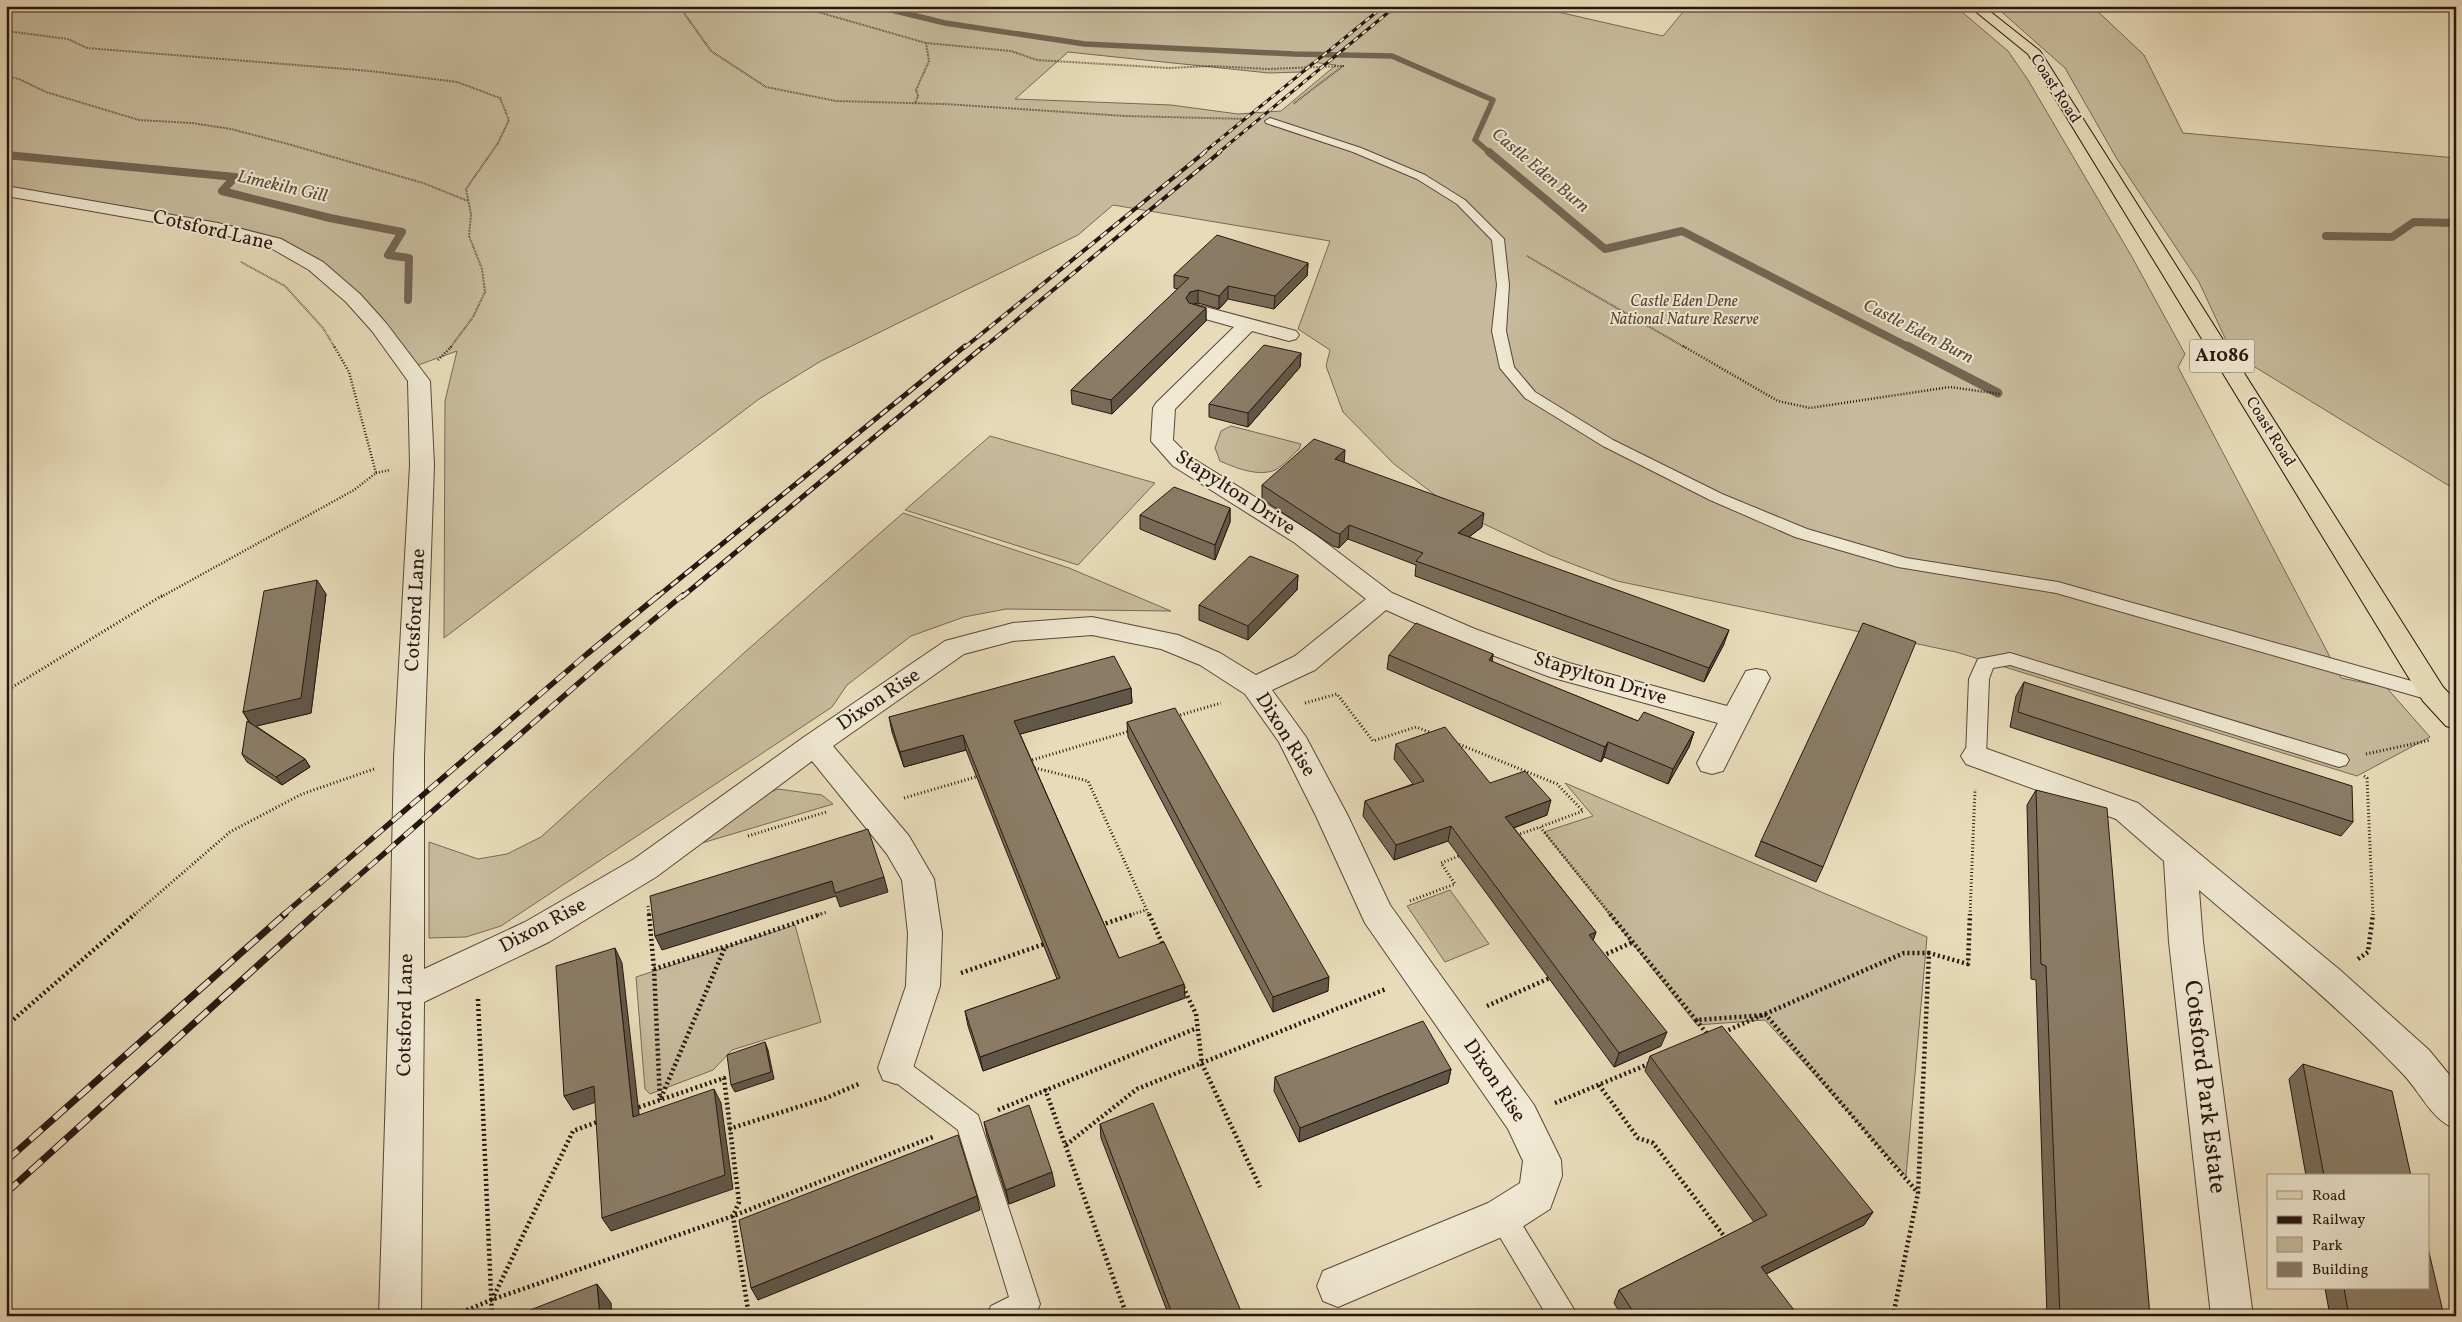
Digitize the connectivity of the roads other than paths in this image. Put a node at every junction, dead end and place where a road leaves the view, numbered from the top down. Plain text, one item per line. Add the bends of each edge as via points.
1 (1975, 6) edge
2 (1270, 122) road end
3 (6, 191) edge
4 (1198, 311) edge
5 (1248, 324) junction
6 (1289, 335) dead end
7 (1383, 598) junction
8 (1756, 678) dead end
9 (2432, 694) junction
10 (1262, 697) junction
11 (1735, 718) junction
12 (2456, 719) edge
13 (814, 744) junction
14 (1976, 756) joint
15 (2339, 760) road end
16 (1712, 763) dead end
17 (2180, 857) junction
18 (407, 994) junction
19 (896, 1068) joint
20 (2456, 1112) edge
21 (1502, 1217) junction
22 (1338, 1286) dead end
23 (400, 1316) edge
24 (1001, 1316) edge
25 (1564, 1316) edge
26 (2232, 1316) edge

1 - 9 main road, Coast Road / A1086 via 2033,52
2 - 9 lane via 1357,150 1421,178 1461,202 1498,240 1503,285 1499,331 1507,368 1530,395 1608,443 1716,497 1801,534 1904,562 2058,588
3 - 18 street, Cotsford Lane via 218,228 276,243 316,266 353,298 419,381 422,465 409,756
4 - 5 street
5 - 6 street
5 - 7 street, Stapylton Drive via 1164,408 1162,441 1181,461 1304,538
7 - 10 street
7 - 11 street, Stapylton Drive via 1465,635 1560,670
8 - 11 street
9 - 12 main road, Coast Road / A1086
10 - 13 street, Dixon Rise via 1210,659 1168,640 1092,626 1013,632 956,648
10 - 21 street, Dixon Rise via 1290,737 1332,816 1377,913 1521,1117 1542,1160 1542,1176 1536,1194
11 - 16 street
13 - 18 street, Dixon Rise via 645,868 537,932
13 - 19 street via 898,845 918,879 925,933 922,986
14 - 15 lane via 1979,679 1985,663 2010,659
14 - 17 street via 2127,811
17 - 20 street via 2328,980 2416,1062
17 - 26 street, Cotsford Park Estate via 2186,942
18 - 23 street, Cotsford Lane
19 - 24 lane via 969,1123 1026,1304
21 - 22 street, Dixon Rise
21 - 25 lane

